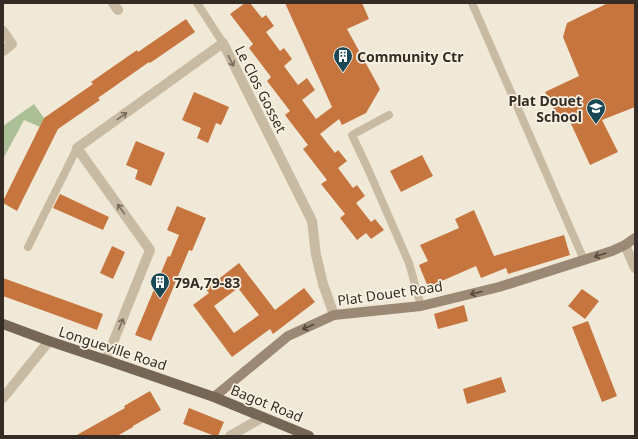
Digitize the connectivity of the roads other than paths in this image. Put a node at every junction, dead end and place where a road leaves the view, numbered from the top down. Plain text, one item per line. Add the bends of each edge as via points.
1 (197, 3) edge
2 (472, 3) edge
3 (3, 31) edge
4 (223, 43) junction
5 (3, 51) edge
6 (389, 115) dead end
7 (77, 148) junction
8 (635, 238) edge
9 (625, 245) junction
10 (28, 247) dead end
11 (584, 260) junction
12 (635, 268) edge
13 (421, 306) junction
14 (334, 315) junction
15 (3, 324) edge
16 (48, 341) junction
17 (106, 360) junction
18 (214, 397) junction
19 (3, 398) edge
20 (263, 417) junction
21 (230, 436) edge
22 (309, 436) edge

1 - 4 lane
2 - 11 lane
3 - 5 street via 12,44
7 -> 4 street, Le Clos Gosset
4 -> 14 street, Le Clos Gosset via 312,221 316,255
6 - 13 lane via 352,135 409,263
7 - 10 lane, Le Clos Gosset
17 -> 7 street via 150,250
8 - 9 main road, Plat Douet Road
9 -> 11 main road, Plat Douet Road
9 - 12 street
11 -> 13 main road, Plat Douet Road via 500,287
13 - 14 main road, Plat Douet Road
14 -> 18 main road, Plat Douet Road via 288,336
15 - 16 main road, Longueville Road
16 - 17 main road, Longueville Road
16 - 19 street
17 - 18 main road, Longueville Road
18 - 20 main road, Bagot Road
20 - 21 street
20 - 22 main road, Bagot Road

